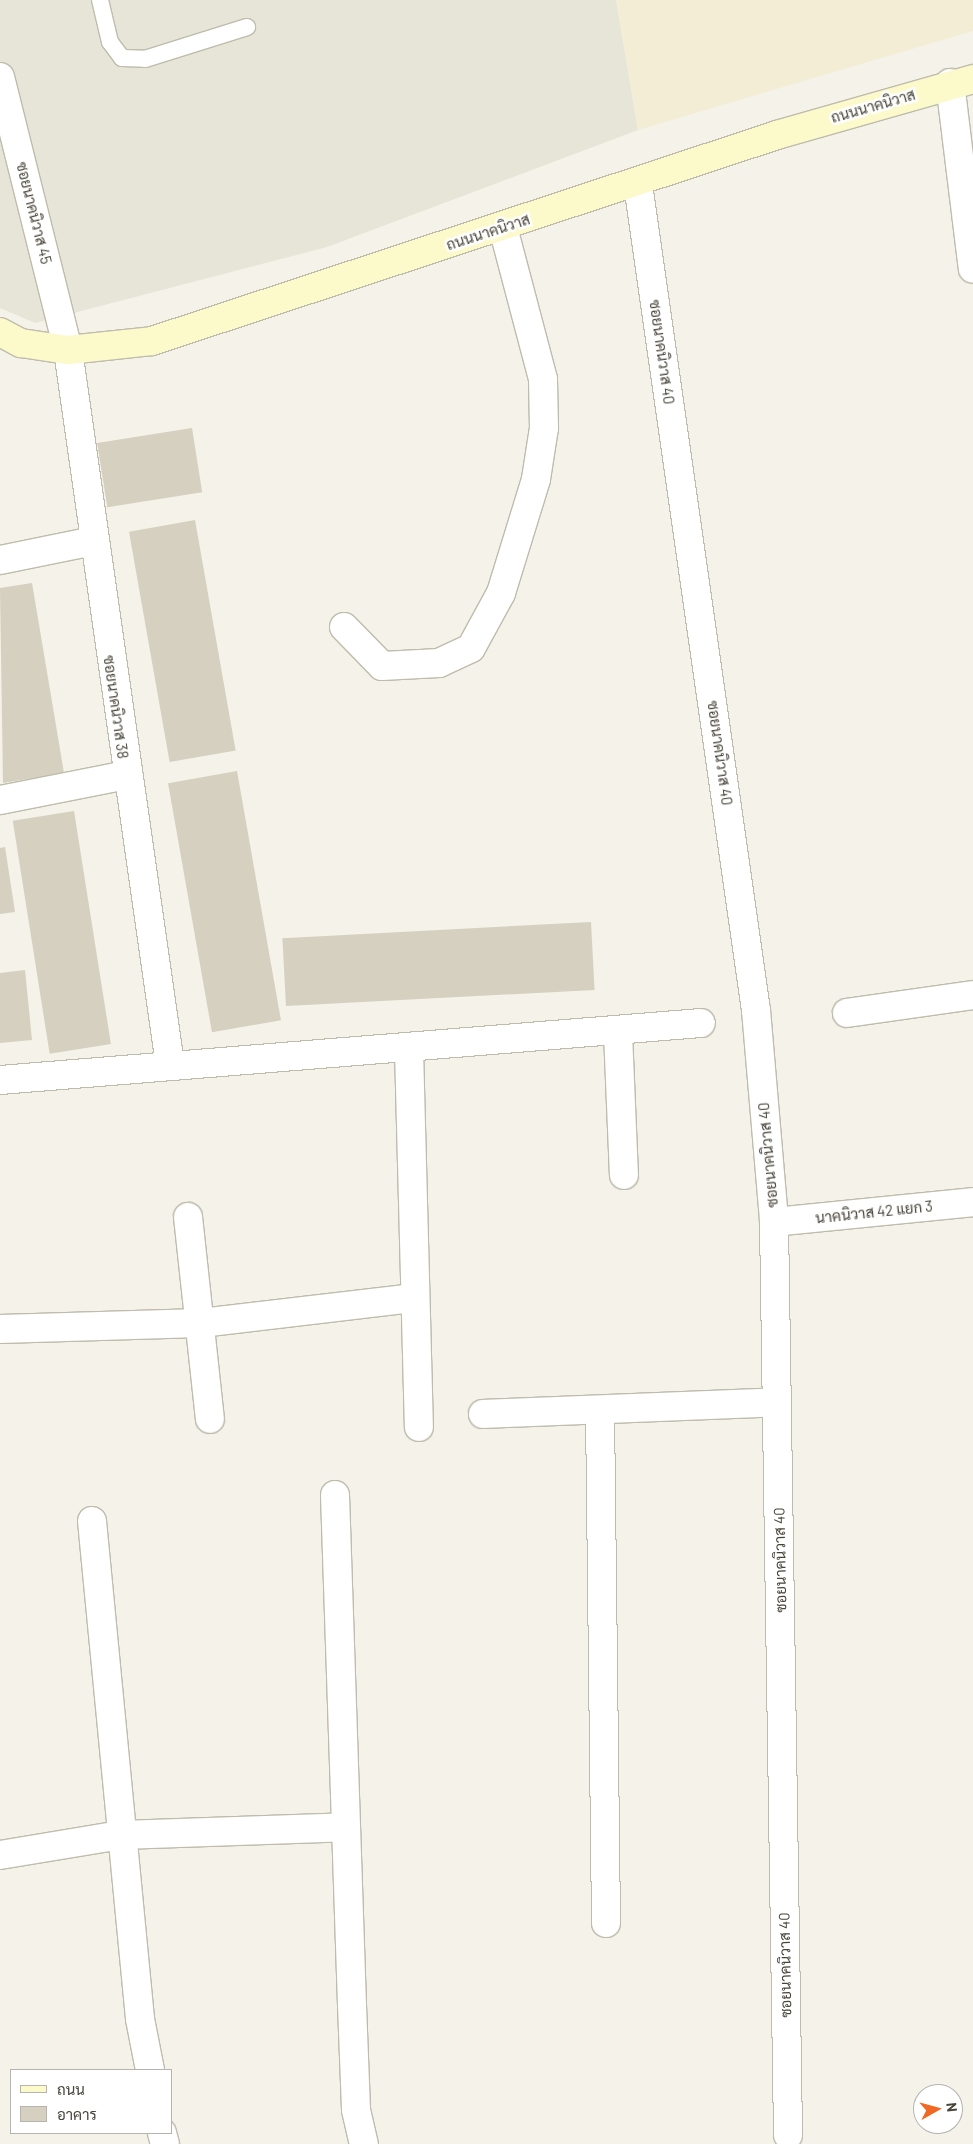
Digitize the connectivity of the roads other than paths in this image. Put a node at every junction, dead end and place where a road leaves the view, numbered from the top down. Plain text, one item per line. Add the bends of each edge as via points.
1 (100, 0) edge
2 (247, 27) dead end
3 (0, 77) edge
4 (962, 81) edge
5 (638, 184) junction
6 (503, 228) junction
7 (973, 269) edge
8 (0, 332) edge
9 (68, 350) junction
10 (93, 541) junction
11 (0, 560) edge
12 (344, 627) dead end
13 (126, 775) junction
14 (0, 800) edge
15 (973, 995) edge
16 (847, 1013) dead end
17 (701, 1023) dead end
18 (618, 1034) junction
19 (409, 1049) junction
20 (170, 1064) junction
21 (0, 1080) edge
22 (624, 1175) dead end
23 (973, 1202) edge
24 (188, 1216) dead end
25 (774, 1222) junction
26 (415, 1298) junction
27 (201, 1323) junction
28 (0, 1329) edge
29 (778, 1402) junction
30 (600, 1410) junction
31 (484, 1414) dead end
32 (210, 1419) dead end
33 (419, 1427) dead end
34 (335, 1495) dead end
35 (92, 1521) dead end
36 (346, 1827) junction
37 (121, 1835) junction
38 (0, 1855) edge
39 (606, 1923) dead end
40 (150, 2069) edge
41 (788, 2135) dead end
42 (364, 2144) edge

1 - 2 lane via 110,42 122,58 144,60
3 - 9 street, ซอยนาคนิวาส 45
4 - 5 main road, ถนนนาคนิวาส via 777,134
4 - 7 street
5 - 6 main road, ถนนนาคนิวาส
5 - 25 street, ซอยนาคนิวาส 40 via 756,1010
6 - 9 main road, ถนนนาคนิวาส via 152,340
6 - 12 street via 543,379 544,428 536,479 501,593 471,648 439,663 382,666
8 - 9 main road, ถนนนาคนิวาส via 21,343
9 - 10 street, ซอยนาคนิวาส 38
10 - 11 street
10 - 13 street, ซอยนาคนิวาส 38
13 - 14 street
13 - 20 street, ซอยนาคนิวาส 38
15 - 16 street
17 - 18 street
18 - 19 street
18 - 22 street
19 - 20 street
19 - 26 street
20 - 21 street
23 - 25 street, นาคนิวาส 42 แยก 3
24 - 27 street
25 - 29 street, ซอยนาคนิวาส 40
26 - 27 street
26 - 33 street
27 - 28 street
27 - 32 street
29 - 30 street
29 - 41 street, ซอยนาคนิวาส 40
30 - 31 street
30 - 39 street
34 - 36 street
35 - 37 street
36 - 37 street
36 - 42 street via 356,2110
37 - 38 street
37 - 40 street via 140,2019

